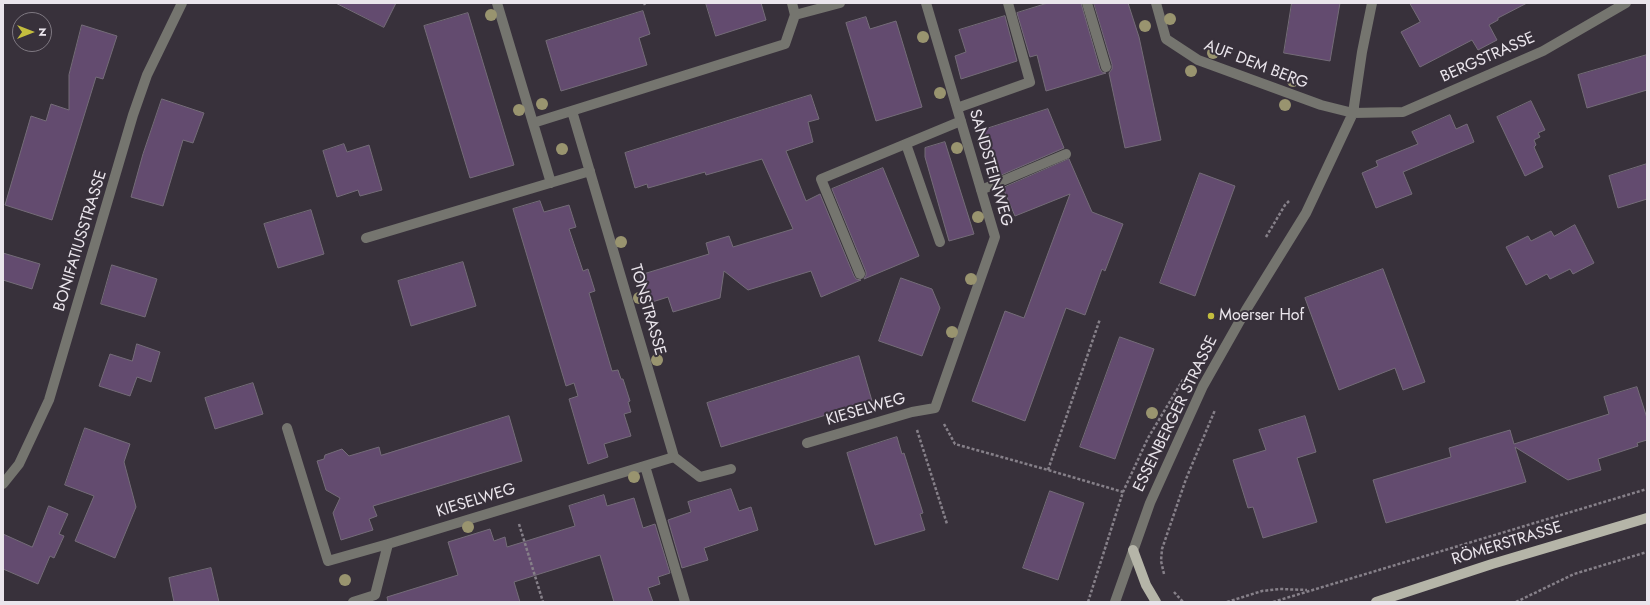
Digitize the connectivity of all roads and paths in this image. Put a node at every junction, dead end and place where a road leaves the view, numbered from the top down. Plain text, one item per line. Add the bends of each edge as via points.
1 (182, 3) edge
2 (497, 3) edge
3 (792, 3) edge
4 (840, 3) edge
5 (926, 3) edge
6 (1008, 3) edge
7 (1087, 3) edge
8 (1156, 3) edge
9 (1372, 3) edge
10 (1626, 3) edge
11 (795, 15) junction
12 (1106, 67) dead end
13 (957, 108) junction
14 (572, 111) junction
15 (1353, 113) junction
16 (961, 120) junction
17 (533, 123) junction
18 (906, 144) junction
19 (1066, 154) dead end
20 (590, 171) junction
21 (551, 183) junction
22 (981, 190) junction
23 (366, 238) dead end
24 (940, 242) dead end
25 (860, 274) dead end
26 (1100, 320) dead end
27 (935, 408) junction
28 (1215, 409) dead end
29 (912, 412) junction
30 (287, 428) dead end
31 (806, 444) dead end
32 (674, 457) junction
33 (645, 466) junction
34 (731, 469) dead end
35 (1048, 470) junction
36 (3, 484) edge
37 (1647, 489) edge
38 (1123, 492) dead end
39 (514, 505) junction
40 (1647, 518) edge
41 (947, 524) dead end
42 (388, 544) junction
43 (1132, 550) junction
44 (1647, 552) edge
45 (1164, 575) dead end
46 (1172, 588) dead end
47 (1310, 591) junction
48 (353, 602) edge
49 (543, 602) edge
50 (685, 602) edge
51 (1115, 602) edge
52 (1156, 602) edge
53 (1183, 602) edge
54 (1227, 602) edge
55 (1273, 602) edge
56 (1376, 602) edge
57 (1516, 602) edge

1 - 36 street, BONIFATIUSSTRASSE via 147,75 133,116 49,400 19,464
2 - 17 street
3 - 11 street
4 - 11 street
5 - 13 street, SANDSTEINWEG
6 - 13 street via 1030,82
7 - 12 street
8 - 15 street, AUF DEM BERG via 1166,38 1198,60 1321,105
9 - 15 street, ESSENBERGER STRASSE
10 - 15 street, BERGSTRASSE via 1543,51 1403,112
11 - 14 street via 785,44
13 - 16 street, SANDSTEINWEG
14 - 17 street
14 - 20 street, TONSTRASSE
15 - 43 street, ESSENBERGER STRASSE via 1306,213 1203,386 1150,502
16 - 18 street
16 - 22 street, SANDSTEINWEG
17 - 21 street
18 - 24 street
18 - 25 street via 821,179
19 - 22 street
20 - 21 street
20 - 32 street, TONSTRASSE
21 - 23 street
22 - 27 street, SANDSTEINWEG via 995,237
26 - 35 path
27 - 29 street, KIESELWEG
27 - 35 path via 955,444
28 - 45 path via 1186,479 1162,549
29 - 31 street, KIESELWEG
29 - 41 path
30 - 42 street, KIESELWEG via 328,561
32 - 33 street, KIESELWEG
32 - 34 street via 700,477
33 - 39 street, KIESELWEG
33 - 50 street
35 - 38 path
37 - 47 path
39 - 42 street, KIESELWEG
39 - 49 path
40 - 56 main road, RÖMERSTRASSE
42 - 48 street via 375,595
43 - 51 street, ESSENBERGER STRASSE
43 - 52 main road
44 - 57 path via 1574,574
46 - 53 path
47 - 54 path via 1280,589
47 - 55 path

